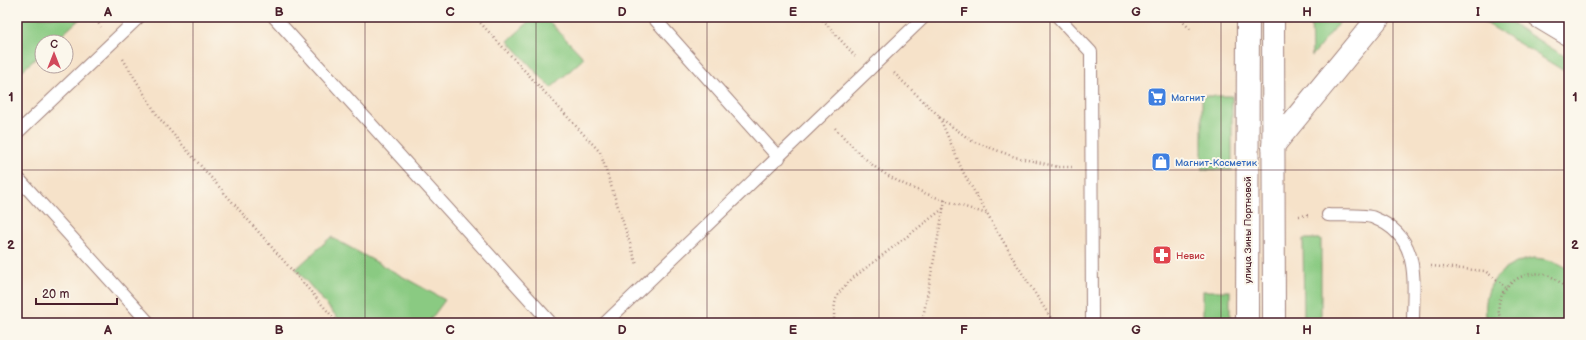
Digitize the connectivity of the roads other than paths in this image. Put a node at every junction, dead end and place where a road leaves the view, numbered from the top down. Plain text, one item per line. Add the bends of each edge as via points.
1 (139, 17) edge
2 (274, 17) edge
3 (653, 17) edge
4 (924, 17) edge
5 (1058, 17) edge
6 (1248, 17) edge
7 (1274, 17) edge
8 (1379, 17) edge
9 (1539, 17) edge
10 (1569, 35) edge
11 (17, 133) edge
12 (1273, 146) junction
13 (779, 158) junction
14 (17, 177) edge
15 (1328, 215) dead end
16 (149, 323) edge
17 (551, 323) edge
18 (605, 323) edge
19 (1092, 323) edge
20 (1247, 323) edge
21 (1274, 323) edge
22 (1413, 323) edge

1 - 11 lane
2 - 17 lane
3 - 13 lane
4 - 13 lane
5 - 19 lane via 1091,52
6 - 20 main road, улица Зины Портновой
7 - 12 main road
8 - 12 main road
9 - 10 main road
12 - 21 main road
13 - 18 lane
14 - 16 lane
15 - 22 lane via 1373,217 1393,229 1407,245 1413,264

